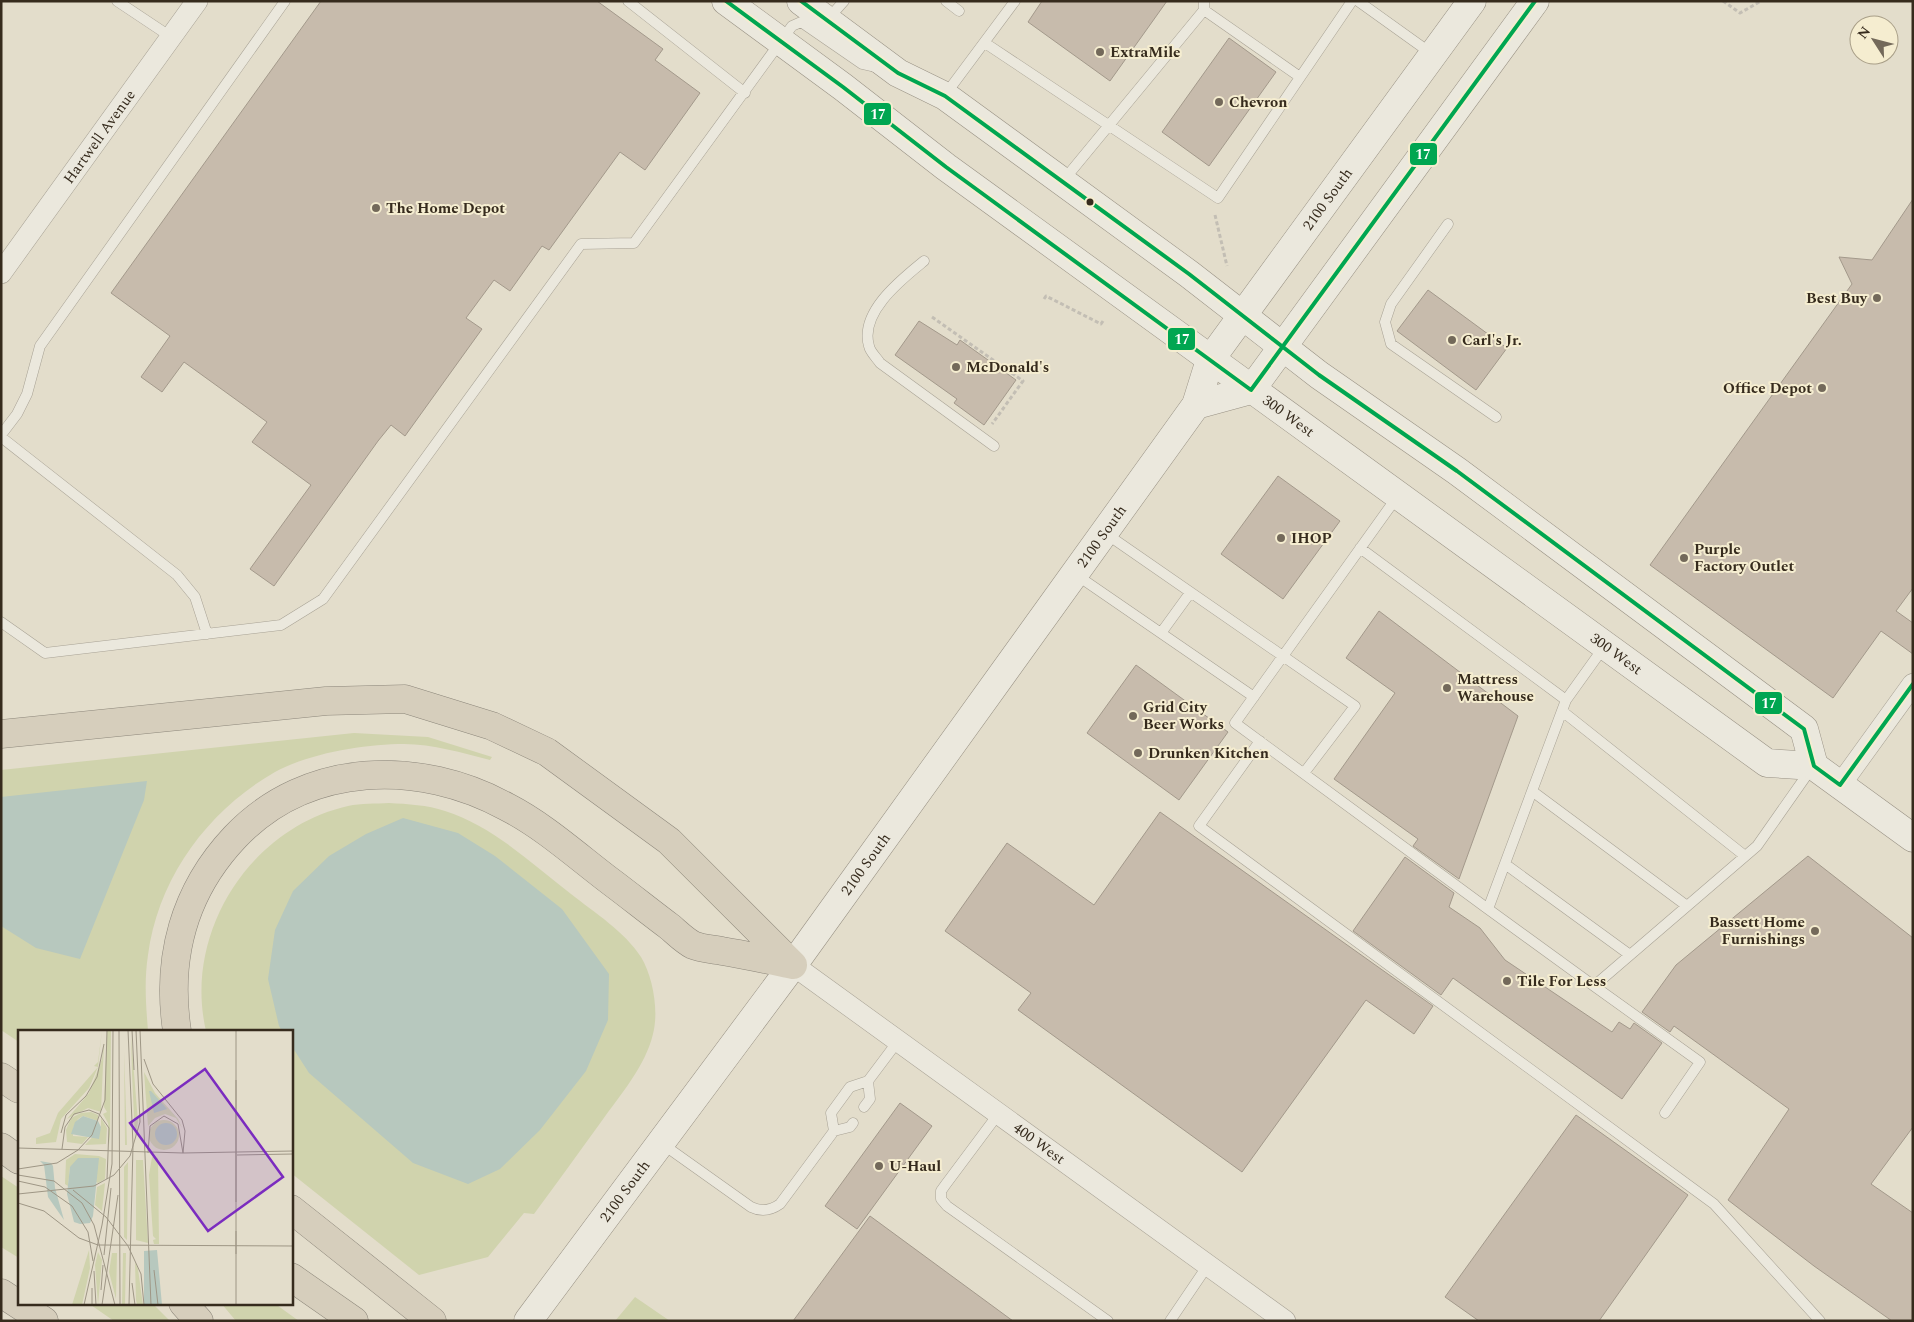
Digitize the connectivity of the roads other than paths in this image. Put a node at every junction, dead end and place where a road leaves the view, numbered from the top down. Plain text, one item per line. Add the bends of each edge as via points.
1 (117, 1) edge
2 (197, 1) edge
3 (286, 1) edge
4 (628, 1) edge
5 (726, 1) edge
6 (801, 1) edge
7 (946, 1) edge
8 (1015, 1) edge
9 (1352, 1) edge
10 (1358, 1) edge
11 (1472, 1) edge
12 (1536, 1) edge
13 (1204, 6) edge
14 (836, 11) edge
15 (959, 11) dead end
16 (171, 37) junction
17 (782, 42) junction
18 (985, 43) junction
19 (1433, 55) junction
20 (898, 73) junction
21 (1300, 77) junction
22 (745, 92) junction
23 (944, 96) junction
24 (1108, 124) junction
25 (1062, 182) junction
26 (1448, 224) dead end
27 (924, 261) dead end
28 (1, 273) edge
29 (1243, 316) junction
30 (1284, 348) junction
31 (1210, 360) junction
32 (1251, 390) junction
33 (1196, 405) junction
34 (1496, 417) dead end
35 (1, 436) edge
36 (994, 446) dead end
37 (1397, 497) junction
38 (1104, 533) junction
39 (1360, 548) junction
40 (1074, 574) junction
41 (1190, 592) junction
42 (1, 622) edge
43 (1161, 633) junction
44 (207, 634) junction
45 (1605, 646) junction
46 (1282, 657) junction
47 (1913, 684) edge
48 (1254, 697) junction
49 (1566, 700) junction
50 (1562, 712) junction
51 (1, 734) edge
52 (1260, 741) junction
53 (1814, 766) junction
54 (1304, 773) junction
55 (1840, 785) junction
56 (1532, 791) junction
57 (1913, 838) edge
58 (1745, 856) junction
59 (1505, 864) junction
60 (1687, 906) junction
61 (1488, 910) junction
62 (1630, 955) junction
63 (793, 965) junction
64 (1594, 986) junction
65 (177, 1030) edge
66 (898, 1041) junction
67 (1, 1077) edge
68 (868, 1082) junction
69 (18, 1088) edge
70 (864, 1107) dead end
71 (999, 1113) junction
72 (1665, 1113) dead end
73 (853, 1123) dead end
74 (834, 1131) junction
75 (660, 1142) junction
76 (1, 1147) edge
77 (1, 1154) edge
78 (18, 1161) edge
79 (18, 1162) edge
80 (292, 1210) edge
81 (1208, 1266) junction
82 (292, 1278) edge
83 (1, 1293) edge
84 (184, 1304) edge
85 (430, 1319) edge
86 (44, 1321) edge
87 (199, 1321) edge
88 (354, 1321) edge
89 (528, 1321) edge
90 (1108, 1321) edge
91 (1170, 1321) edge
92 (1285, 1321) edge
93 (1820, 1321) edge

1 - 16 lane
2 - 16 street, Hartwell Avenue
3 - 35 lane via 40,346 27,394
4 - 22 lane
5 - 17 main road, 300 West
6 - 14 main road
7 - 15 lane
8 - 18 lane
9 - 21 lane
10 - 19 lane
11 - 19 main road, 2100 South
12 - 30 main road
13 - 21 lane
13 - 24 lane
14 - 20 main road
16 - 28 street, Hartwell Avenue
17 - 20 lane via 792,26 801,22 862,64
17 - 22 lane
17 - 31 main road, 300 West via 946,167
18 - 23 lane
18 - 24 lane
19 - 29 main road, 2100 South
20 - 23 main road
21 - 24 lane via 1218,198
22 - 44 lane via 634,244 581,244 323,599 281,625
23 - 25 main road
24 - 25 lane
25 - 29 main road
26 - 34 lane via 1391,304 1385,322 1391,344
27 - 36 lane via 880,304 869,328 869,347 880,363
29 - 30 main road
29 - 31 main road, 2100 South
30 - 32 main road
30 - 53 main road via 1804,729
31 - 32 main road, 300 West
31 - 33 main road, 2100 South
32 - 33 main road
32 - 37 main road, 300 West
33 - 38 main road, 2100 South
35 - 44 lane via 177,575 195,597
37 - 39 lane
37 - 45 main road, 300 West
38 - 40 main road, 2100 South
38 - 41 lane
39 - 46 lane
39 - 49 lane
40 - 43 lane
40 - 63 main road, 2100 South
41 - 43 lane
41 - 46 lane
42 - 44 lane via 45,653
43 - 48 lane
45 - 49 lane
45 - 53 main road, 300 West via 1767,763
46 - 48 lane
46 - 54 lane via 1355,706
47 - 55 street
48 - 52 lane via 1235,723
49 - 50 lane
50 - 56 lane
50 - 58 lane
51 - 63 highway via 326,702 405,699 492,726 547,752 669,841
52 - 54 lane
52 - 93 lane via 1199,826 1714,1204
53 - 55 main road
53 - 58 lane via 1757,846
54 - 61 lane
55 - 57 main road
56 - 59 lane
56 - 60 lane
58 - 60 lane
59 - 61 lane
59 - 62 lane
60 - 62 lane
61 - 64 lane
62 - 64 lane
63 - 65 highway via 694,945 550,835 484,795 412,775 362,775 325,782 276,804 239,832 209,869 192,900 178,943 173,986
63 - 66 street, 400 West
63 - 75 main road, 2100 South
64 - 72 lane via 1700,1062
66 - 68 lane
66 - 71 street, 400 West
67 - 69 highway
68 - 70 lane via 870,1099
68 - 74 lane via 850,1087 831,1113
71 - 81 street, 400 West
71 - 90 lane via 946,1184 942,1199 947,1206
73 - 74 lane
74 - 75 lane via 780,1204 773,1209 759,1211 750,1208
75 - 89 main road, 2100 South
76 - 78 highway
77 - 79 highway
80 - 85 highway
81 - 91 lane
81 - 92 street, 400 West
82 - 88 highway
83 - 86 highway
84 - 87 highway

